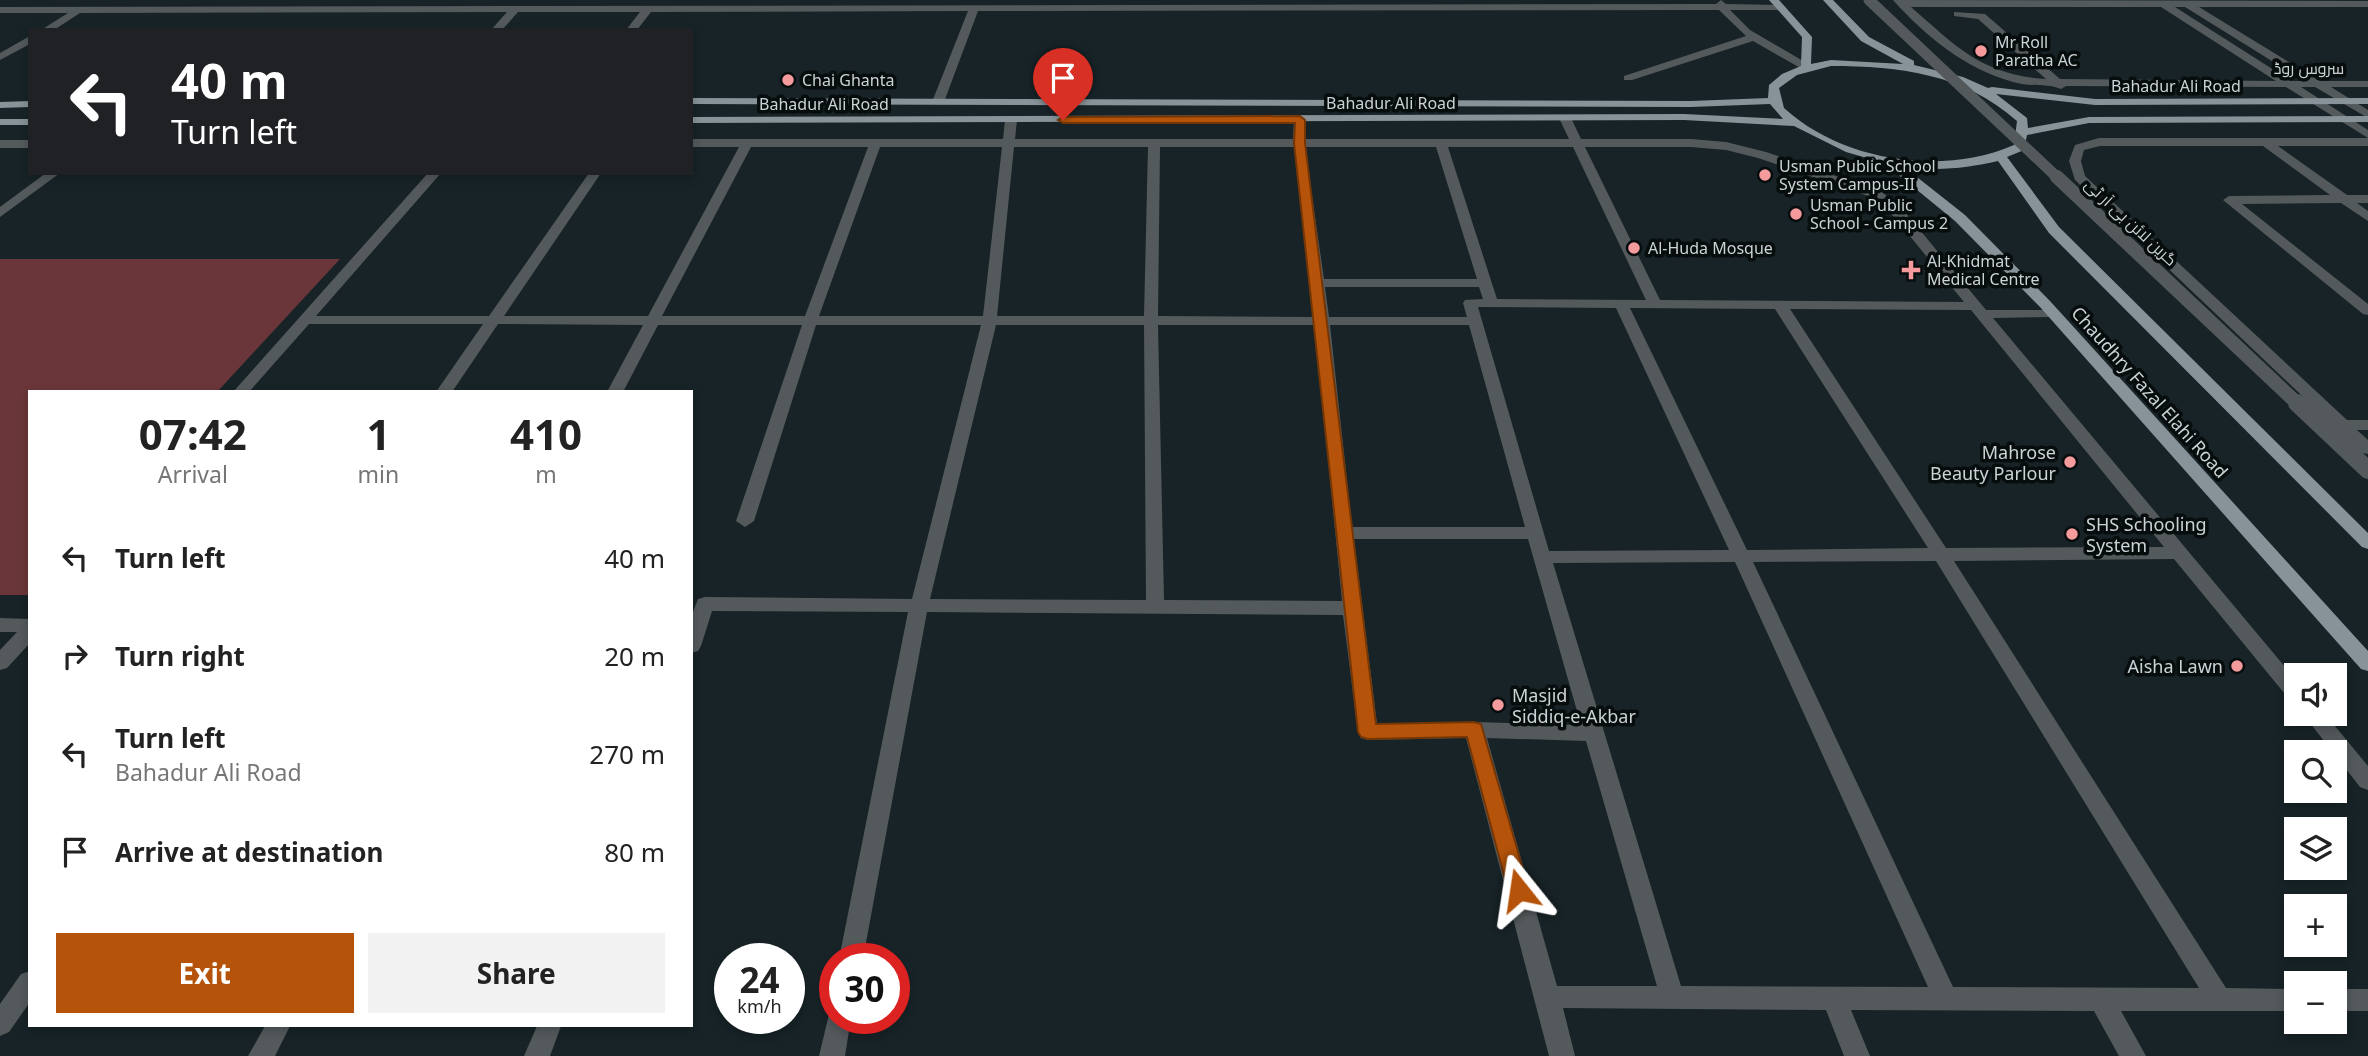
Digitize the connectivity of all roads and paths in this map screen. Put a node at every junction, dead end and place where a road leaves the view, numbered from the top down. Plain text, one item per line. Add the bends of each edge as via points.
1 (780, 0) edge
2 (1063, 0) edge
3 (1494, 0) edge
4 (1828, 0) edge
5 (1869, 0) edge
6 (46, 1) edge
7 (607, 1) edge
8 (1900, 2) edge
9 (2160, 2) edge
10 (2184, 2) edge
11 (2308, 2) edge
12 (0, 3) edge
13 (1319, 3) edge
14 (1777, 3) edge
15 (316, 4) edge
16 (974, 4) edge
17 (1721, 4) edge
18 (2368, 4) edge
19 (87, 5) junction
20 (515, 9) junction
21 (598, 9) junction
22 (648, 9) junction
23 (0, 10) edge
24 (77, 10) junction
25 (1914, 13) junction
26 (49, 28) edge
27 (498, 28) edge
28 (633, 28) edge
29 (1754, 37) junction
30 (28, 40) edge
31 (0, 57) edge
32 (1806, 67) junction
33 (1926, 71) junction
34 (1628, 78) dead end
35 (2287, 83) junction
36 (2058, 84) junction
37 (2317, 84) junction
38 (2368, 84) edge
39 (1985, 89) junction
40 (2076, 100) junction
41 (693, 101) edge
42 (1772, 101) junction
43 (2313, 101) junction
44 (2345, 101) junction
45 (2368, 101) edge
46 (938, 102) junction
47 (28, 104) edge
48 (0, 105) edge
49 (2368, 117) edge
50 (1565, 118) junction
51 (2341, 119) junction
52 (693, 120) edge
53 (1011, 120) junction
54 (1300, 120) junction
55 (0, 122) edge
56 (28, 122) edge
57 (1796, 123) junction
58 (2024, 132) junction
59 (2368, 135) edge
60 (2264, 142) junction
61 (2368, 142) edge
62 (693, 143) edge
63 (747, 143) junction
64 (1007, 143) junction
65 (1154, 143) junction
66 (1300, 143) junction
67 (1441, 143) junction
68 (0, 144) edge
69 (28, 144) edge
70 (875, 144) junction
71 (1576, 144) junction
72 (2002, 158) junction
73 (1888, 160) junction
74 (51, 175) edge
75 (433, 175) edge
76 (594, 175) edge
77 (2343, 199) junction
78 (2368, 199) edge
79 (0, 200) edge
80 (17, 201) junction
81 (0, 213) edge
82 (2368, 217) edge
83 (1318, 283) junction
84 (1484, 283) junction
85 (1491, 303) junction
86 (1621, 304) junction
87 (1655, 304) junction
88 (1780, 305) junction
89 (1980, 310) junction
90 (2368, 311) edge
91 (2053, 313) junction
92 (990, 318) junction
93 (495, 319) junction
94 (654, 319) junction
95 (811, 319) junction
96 (305, 320) junction
97 (1151, 320) junction
98 (1321, 320) junction
99 (1473, 321) junction
100 (243, 390) edge
101 (445, 390) edge
102 (616, 390) edge
103 (2342, 425) junction
104 (2368, 425) edge
105 (2368, 449) edge
106 (2368, 470) edge
107 (746, 521) dead end
108 (1344, 533) junction
109 (1535, 533) junction
110 (2368, 543) edge
111 (2178, 553) junction
112 (1941, 554) junction
113 (1741, 556) junction
114 (1542, 557) junction
115 (919, 606) junction
116 (1155, 607) junction
117 (1352, 608) junction
118 (696, 622) edge
119 (0, 625) edge
120 (28, 628) edge
121 (28, 630) edge
122 (0, 663) edge
123 (2368, 664) edge
124 (2284, 680) edge
125 (2323, 726) edge
126 (1474, 730) junction
127 (1594, 733) junction
128 (2368, 781) edge
129 (854, 943) edge
130 (28, 985) edge
131 (1548, 997) junction
132 (1672, 997) junction
133 (1834, 998) junction
134 (1945, 999) junction
135 (2101, 999) junction
136 (2219, 999) junction
137 (2284, 1000) edge
138 (2347, 1000) edge
139 (2368, 1000) edge
140 (0, 1024) edge
141 (277, 1027) edge
142 (549, 1027) edge
143 (836, 1034) edge
144 (261, 1056) edge
145 (537, 1056) edge
146 (832, 1056) edge
147 (1562, 1056) edge
148 (1857, 1056) edge
149 (2133, 1056) edge

1 - 7 street
2 - 13 street
2 - 16 street
3 - 13 street
4 - 33 main road via 1865,39
5 - 106 street, گرین لائن بی آر ٹی, bridge
6 - 12 street
6 - 19 street
7 - 15 street
7 - 21 street
8 - 9 street
8 - 25 street, سروس روڈ
9 - 10 street
9 - 35 street
10 - 11 street
10 - 37 street
11 - 18 street
13 - 16 street
13 - 17 street
14 - 17 street
14 - 32 main road via 1807,37
15 - 19 street
15 - 20 street
15 - 24 street
16 - 22 street
16 - 46 street
17 - 29 street
19 - 24 street
20 - 21 street
20 - 27 street
21 - 22 street
22 - 28 street
23 - 24 street
24 - 26 street
25 - 36 street, سروس روڈ via 1958,54 1977,65 2017,80
25 - 36 street via 1981,16
29 - 32 street
29 - 34 street
30 - 31 street
32 - 33 main road via 1861,62
32 - 42 main road via 1785,75 1773,87
33 - 39 main road
35 - 36 street, سروس روڈ
35 - 37 street, سروس روڈ
35 - 43 street
36 - 40 street
37 - 38 street, سروس روڈ
37 - 44 street
39 - 40 main road, Bahadur Ali Road
39 - 58 main road via 2023,120
40 - 43 main road, Bahadur Ali Road
41 - 46 main road, Bahadur Ali Road
42 - 46 main road, Bahadur Ali Road
42 - 57 main road via 1782,115
43 - 44 main road, Bahadur Ali Road
43 - 51 street
44 - 45 main road, Bahadur Ali Road
44 - 49 street
47 - 48 main road
49 - 51 main road, Bahadur Ali Road
50 - 54 main road, Bahadur Ali Road
50 - 57 main road, Bahadur Ali Road via 1684,117
50 - 71 street
51 - 58 main road, Bahadur Ali Road via 2089,120
51 - 59 street
52 - 53 main road, Bahadur Ali Road
53 - 54 main road, Bahadur Ali Road
53 - 64 street
54 - 66 street
55 - 56 main road
57 - 73 main road via 1825,141
58 - 72 main road via 2020,148
60 - 61 street
60 - 77 street
60 - 103 street via 2099,142 2079,148 2075,161 2079,177
62 - 63 street
63 - 70 street
63 - 94 street
64 - 65 street
64 - 70 street
64 - 92 street
65 - 66 street
65 - 97 street
66 - 67 street
66 - 83 street
67 - 71 street
67 - 84 street
68 - 69 street
70 - 95 street
71 - 87 street
71 - 89 street via 1726,146 1878,195
72 - 73 main road via 1952,165
72 - 110 main road via 2054,230
73 - 91 main road, Chaudhry Fazal Elahi Road via 1960,218
74 - 80 street
75 - 96 street
76 - 93 street
77 - 78 street
77 - 82 street
77 - 90 street via 2229,200
79 - 80 street
80 - 81 street
83 - 84 street
83 - 98 street
84 - 85 street
85 - 86 street
85 - 99 street via 1470,303
86 - 87 street
86 - 113 street
87 - 88 street
88 - 89 street
88 - 112 street
89 - 91 street
89 - 111 street
91 - 123 main road, Chaudhry Fazal Elahi Road
92 - 95 street
92 - 97 street
92 - 115 street
93 - 94 street
93 - 96 street
93 - 101 street
94 - 95 street
94 - 102 street
95 - 107 street
96 - 100 street
97 - 98 street
97 - 116 street
98 - 99 street
98 - 108 street
99 - 109 street
103 - 104 street
103 - 105 street
108 - 109 street
108 - 117 street
109 - 114 street
111 - 112 street
111 - 124 street
112 - 113 street
112 - 136 street
113 - 114 street
113 - 134 street
114 - 127 street
115 - 116 street
115 - 118 street via 705,604
115 - 129 street
116 - 117 street
117 - 126 street via 1368,732
119 - 120 street
121 - 122 street
125 - 128 street
126 - 127 street
126 - 131 street
127 - 132 street
130 - 140 street
131 - 132 street
131 - 147 street
132 - 133 street
133 - 134 street
133 - 148 street
134 - 135 street
135 - 136 street
135 - 149 street
136 - 137 street
138 - 139 street
141 - 144 street
142 - 145 street
143 - 146 street

